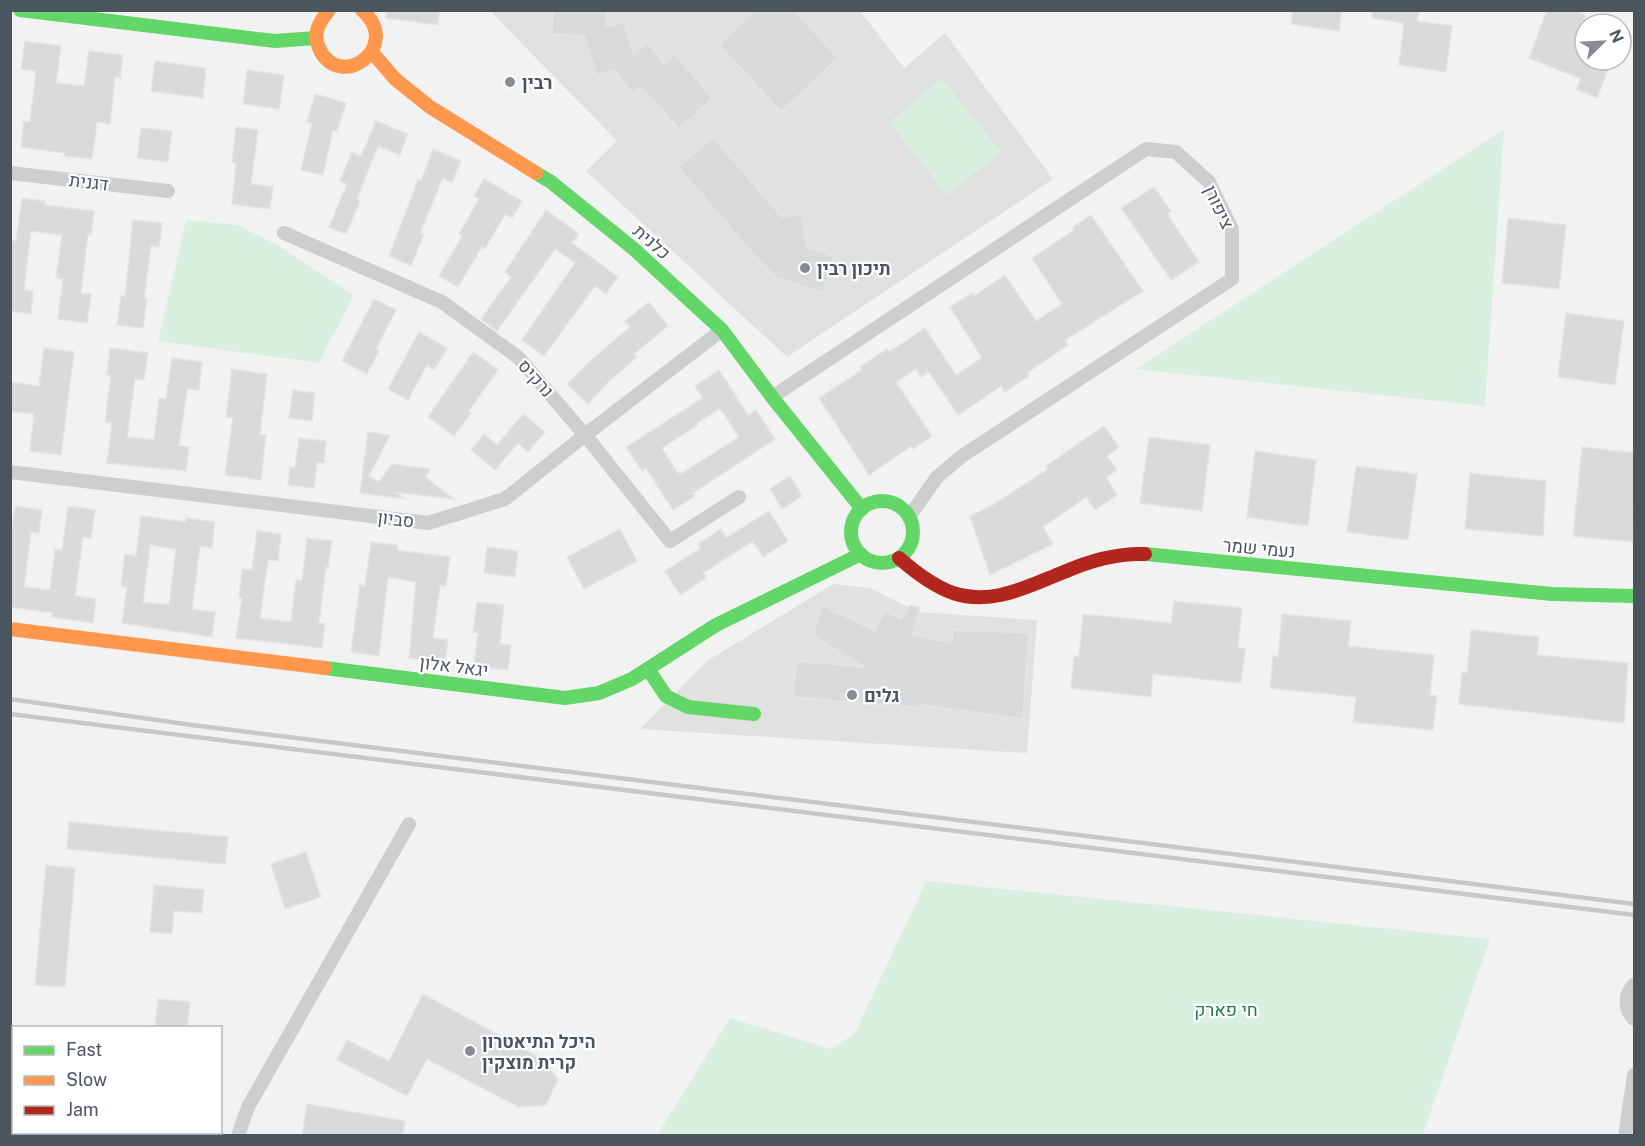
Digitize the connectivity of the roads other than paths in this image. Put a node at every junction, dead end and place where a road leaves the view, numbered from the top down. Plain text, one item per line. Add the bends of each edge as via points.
1 (20, 10) edge
2 (329, 10) edge
3 (362, 10) edge
4 (315, 38) junction
5 (372, 52) junction
6 (10, 173) edge
7 (168, 191) dead end
8 (284, 233) dead end
9 (722, 330) junction
10 (772, 397) junction
11 (585, 435) junction
12 (10, 472) edge
13 (740, 497) dead end
14 (862, 509) junction
15 (909, 517) junction
16 (861, 554) junction
17 (899, 558) junction
18 (1635, 596) edge
19 (10, 629) edge
20 (648, 669) junction
21 (754, 714) dead end
22 (409, 824) dead end
23 (1635, 985) edge
24 (1635, 1019) edge
25 (1635, 1075) edge
26 (238, 1136) edge
27 (1625, 1136) edge

1 - 4 street via 275,41
2 - 4 street via 316,27
3 - 5 street via 376,32
4 - 5 street via 322,56 338,66 358,65
5 - 9 street, כלנית via 395,79 430,107 550,182 635,250
6 - 7 street, דגנית
8 - 11 street, נרקיס via 442,302 519,358
9 - 10 street, כלנית
9 - 11 street, סביון
10 - 14 street, כלנית
10 - 15 street, ציפורן via 1146,148 1176,152 1209,182 1232,229 1232,279 962,456 937,477
11 - 12 street, סביון via 505,500 428,523
11 - 13 street, נרקיס via 669,541
14 - 15 street via 880,501 889,502
14 - 16 street via 852,526 855,546
15 - 17 street via 911,542
16 - 17 street via 879,563
16 - 20 street, יגאל אלון via 716,625
17 - 18 street, נעמי שמר via 922,578 963,597 989,598 1015,592 1081,565 1125,555 1552,594
19 - 20 street, יגאל אלון via 565,698 599,693
20 - 21 street via 666,696 687,707
22 - 26 street via 248,1107
23 - 24 street via 1626,1002
25 - 27 street

